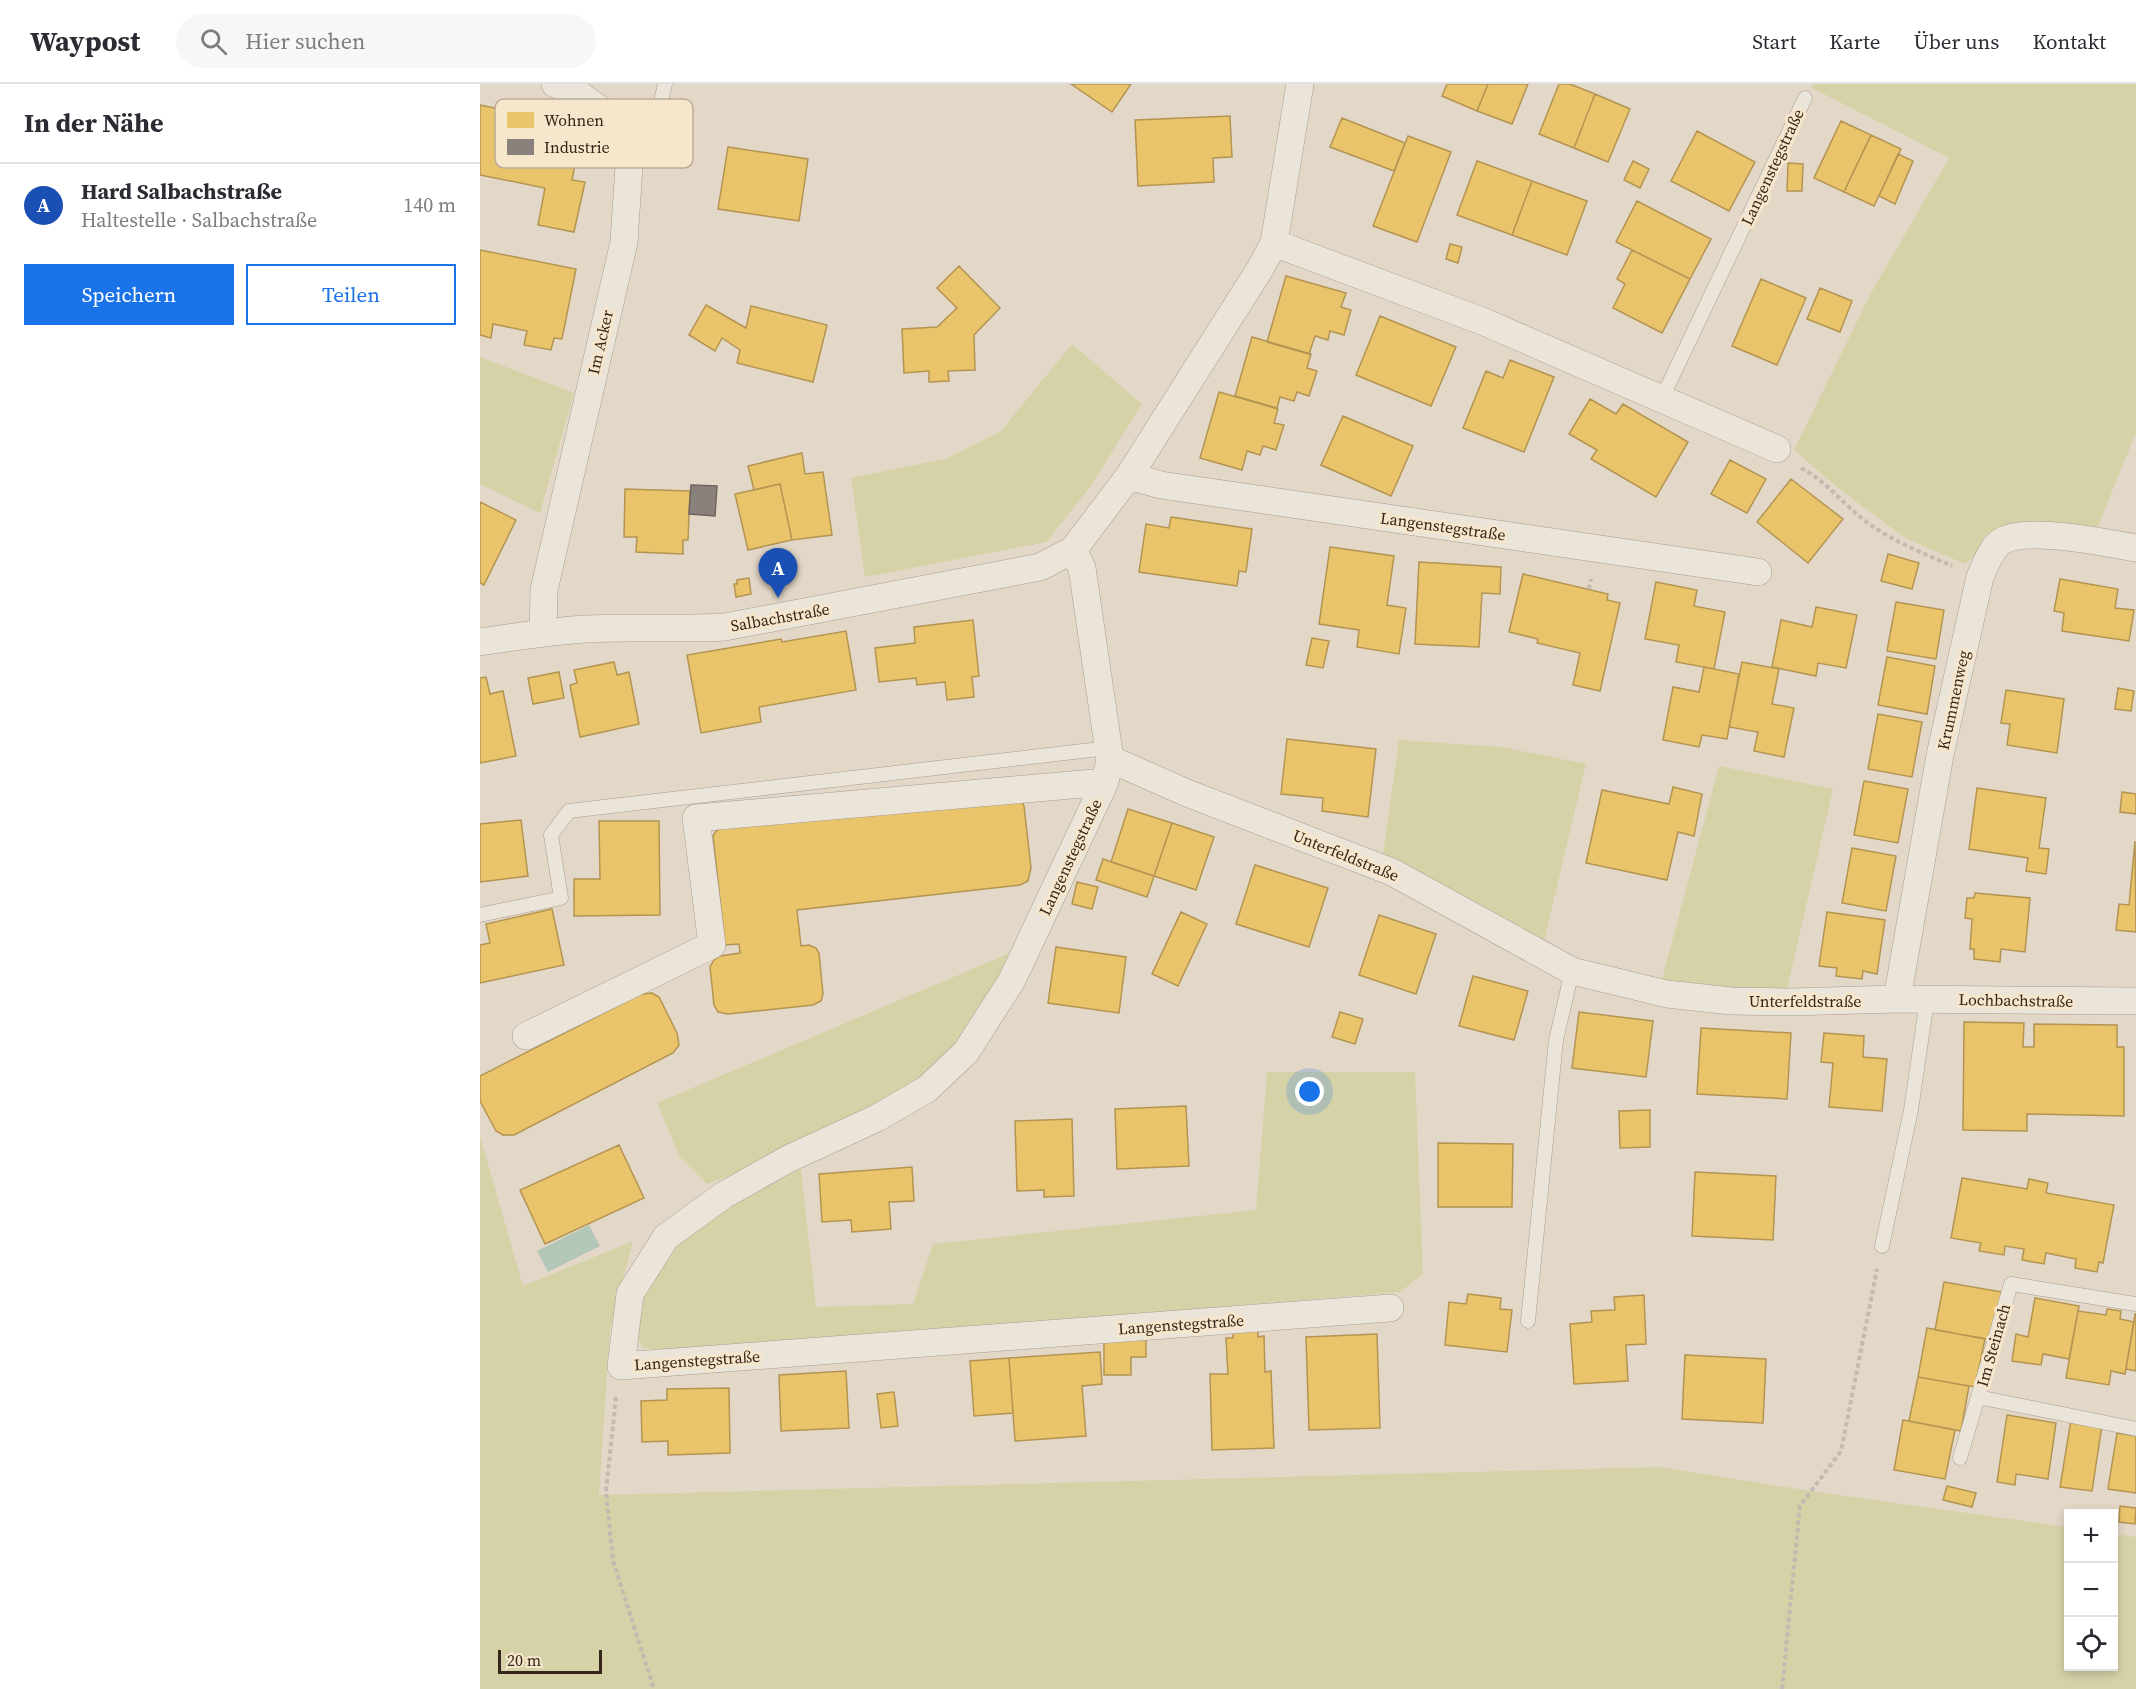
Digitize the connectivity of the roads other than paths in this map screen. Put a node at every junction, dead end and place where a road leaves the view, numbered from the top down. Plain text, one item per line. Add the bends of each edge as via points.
1 (555, 84) edge
2 (665, 84) edge
3 (1300, 84) edge
4 (1804, 98) dead end
5 (585, 99) edge
6 (662, 99) edge
7 (629, 168) edge
8 (1274, 243) junction
9 (1662, 398) junction
10 (1777, 449) road end
11 (1129, 476) junction
12 (2136, 548) edge
13 (1073, 550) junction
14 (1758, 572) dead end
15 (543, 632) junction
16 (480, 642) edge
17 (1108, 763) junction
18 (480, 915) edge
19 (1572, 971) junction
20 (1897, 999) junction
21 (1927, 1000) junction
22 (2136, 1001) edge
23 (526, 1036) dead end
24 (1882, 1246) road end
25 (2136, 1304) edge
26 (1390, 1308) dead end
27 (1528, 1321) dead end
28 (1978, 1397) junction
29 (2136, 1429) edge
30 (1960, 1458) dead end

1 - 5 street, Im Acker
2 - 6 lane
3 - 8 street
4 - 9 lane, Langenstegstraße
7 - 15 street, Im Acker via 624,242 544,590
8 - 9 street via 1482,321
8 - 11 street
9 - 10 street
11 - 13 street
11 - 14 street, Langenstegstraße via 1161,485
12 - 20 street, Krummenweg via 2071,537 2025,535 2002,542 1991,554 1980,577 1941,755
13 - 15 street, Salbachstraße via 1040,567 725,627
13 - 17 street via 1082,568
15 - 16 street, Salbachstraße
17 - 18 lane via 569,811 551,835 561,898
17 - 19 street, Unterfeldstraße via 1392,872
17 - 23 street, Langenstegstraße via 696,818 712,945
17 - 26 street, Langenstegstraße via 1012,980 966,1052 927,1089 724,1195 666,1237 630,1294 621,1366
19 - 20 street, Unterfeldstraße via 1667,994 1731,1001
19 - 27 lane via 1556,1040
20 - 21 street, Lochbachstraße
21 - 22 street, Lochbachstraße
21 - 24 lane via 1911,1110
25 - 28 lane, Im Steinach via 2011,1284
28 - 29 lane
28 - 30 lane, Im Steinach

